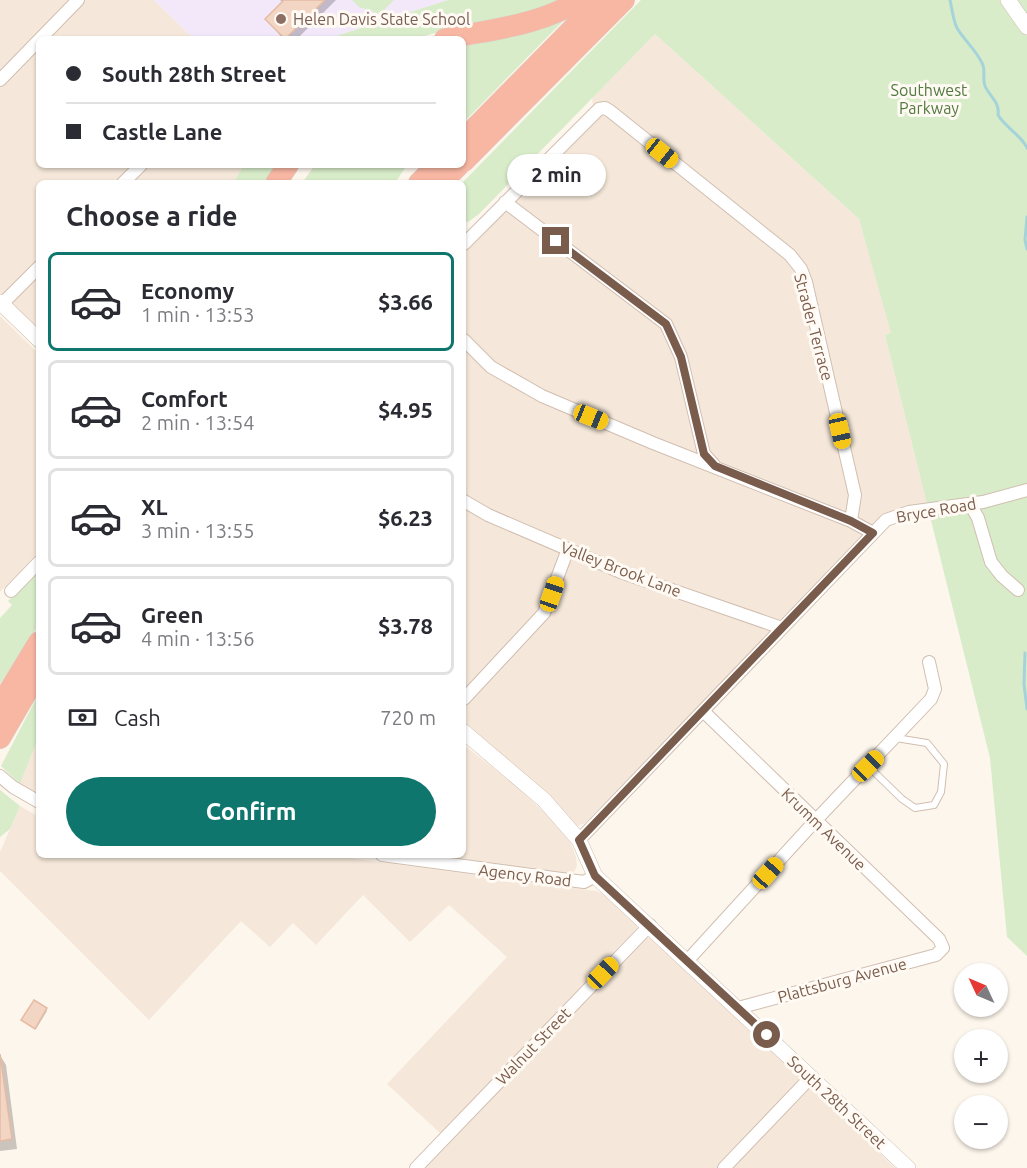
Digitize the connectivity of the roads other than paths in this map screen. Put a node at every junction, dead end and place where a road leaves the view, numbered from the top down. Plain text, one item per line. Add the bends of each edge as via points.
1 (78, 0) edge
2 (580, 0) edge
3 (601, 0) edge
4 (624, 0) edge
5 (1008, 0) edge
6 (1027, 27) edge
7 (44, 36) edge
8 (461, 36) edge
9 (36, 44) edge
10 (0, 80) edge
11 (466, 137) edge
12 (466, 159) edge
13 (138, 168) edge
14 (434, 168) edge
15 (457, 168) edge
16 (126, 180) edge
17 (422, 180) edge
18 (444, 180) edge
19 (505, 202) junction
20 (466, 242) edge
21 (36, 270) edge
22 (1, 303) edge
23 (36, 337) edge
24 (466, 342) edge
25 (715, 466) junction
26 (1027, 490) edge
27 (466, 502) edge
28 (970, 504) junction
29 (851, 521) junction
30 (873, 533) junction
31 (568, 549) junction
32 (36, 565) edge
33 (1018, 590) dead end
34 (11, 591) dead end
35 (782, 628) junction
36 (36, 647) edge
37 (929, 662) dead end
38 (36, 676) edge
39 (466, 697) edge
40 (0, 706) edge
41 (703, 711) junction
42 (466, 734) edge
43 (0, 738) edge
44 (896, 738) junction
45 (868, 766) junction
46 (0, 776) edge
47 (36, 800) edge
48 (816, 820) junction
49 (579, 840) junction
50 (404, 858) edge
51 (595, 876) junction
52 (650, 925) junction
53 (943, 948) joint
54 (688, 960) junction
55 (738, 1008) junction
56 (811, 1077) junction
57 (416, 1168) edge
58 (724, 1168) edge
59 (908, 1168) edge

1 - 7 street
2 - 8 highway via 520,25
3 - 11 highway
4 - 12 highway
5 - 6 street
9 - 10 street
13 - 16 street
14 - 17 highway
15 - 18 highway
19 - 20 street
19 - 25 street via 666,324 681,357 704,454
19 - 29 street, Strader Terrace via 598,109 605,108 790,255 806,282 855,495
21 - 22 street
22 - 23 street
24 - 25 street via 491,367 542,396
25 - 29 street
26 - 28 street, Bryce Road
27 - 31 street, Valley Brook Lane
28 - 30 street, Bryce Road via 896,515
28 - 33 street via 991,562
29 - 30 street
30 - 35 street
31 - 35 street, Valley Brook Lane via 623,573
31 - 39 street via 544,613
32 - 34 street
35 - 41 street
36 - 40 highway
37 - 44 street via 935,689 931,699
38 - 43 highway
41 - 48 street, Krumm Avenue
41 - 49 street
42 - 49 street, South 28th Street via 544,800
44 - 45 street
44 - 45 lane via 927,743 944,764 941,792 934,805 915,808
45 - 48 street
46 - 47 street
48 - 53 street, Krumm Avenue via 939,939
48 - 54 street
49 - 51 street, South 28th Street
50 - 51 street, Agency Road via 584,882
51 - 52 street, South 28th Street
52 - 54 street, South 28th Street
52 - 57 street, Walnut Street
53 - 55 street, Plattsburg Avenue via 936,955
54 - 55 street, South 28th Street
55 - 56 street, South 28th Street
56 - 58 street
56 - 59 street, South 28th Street

